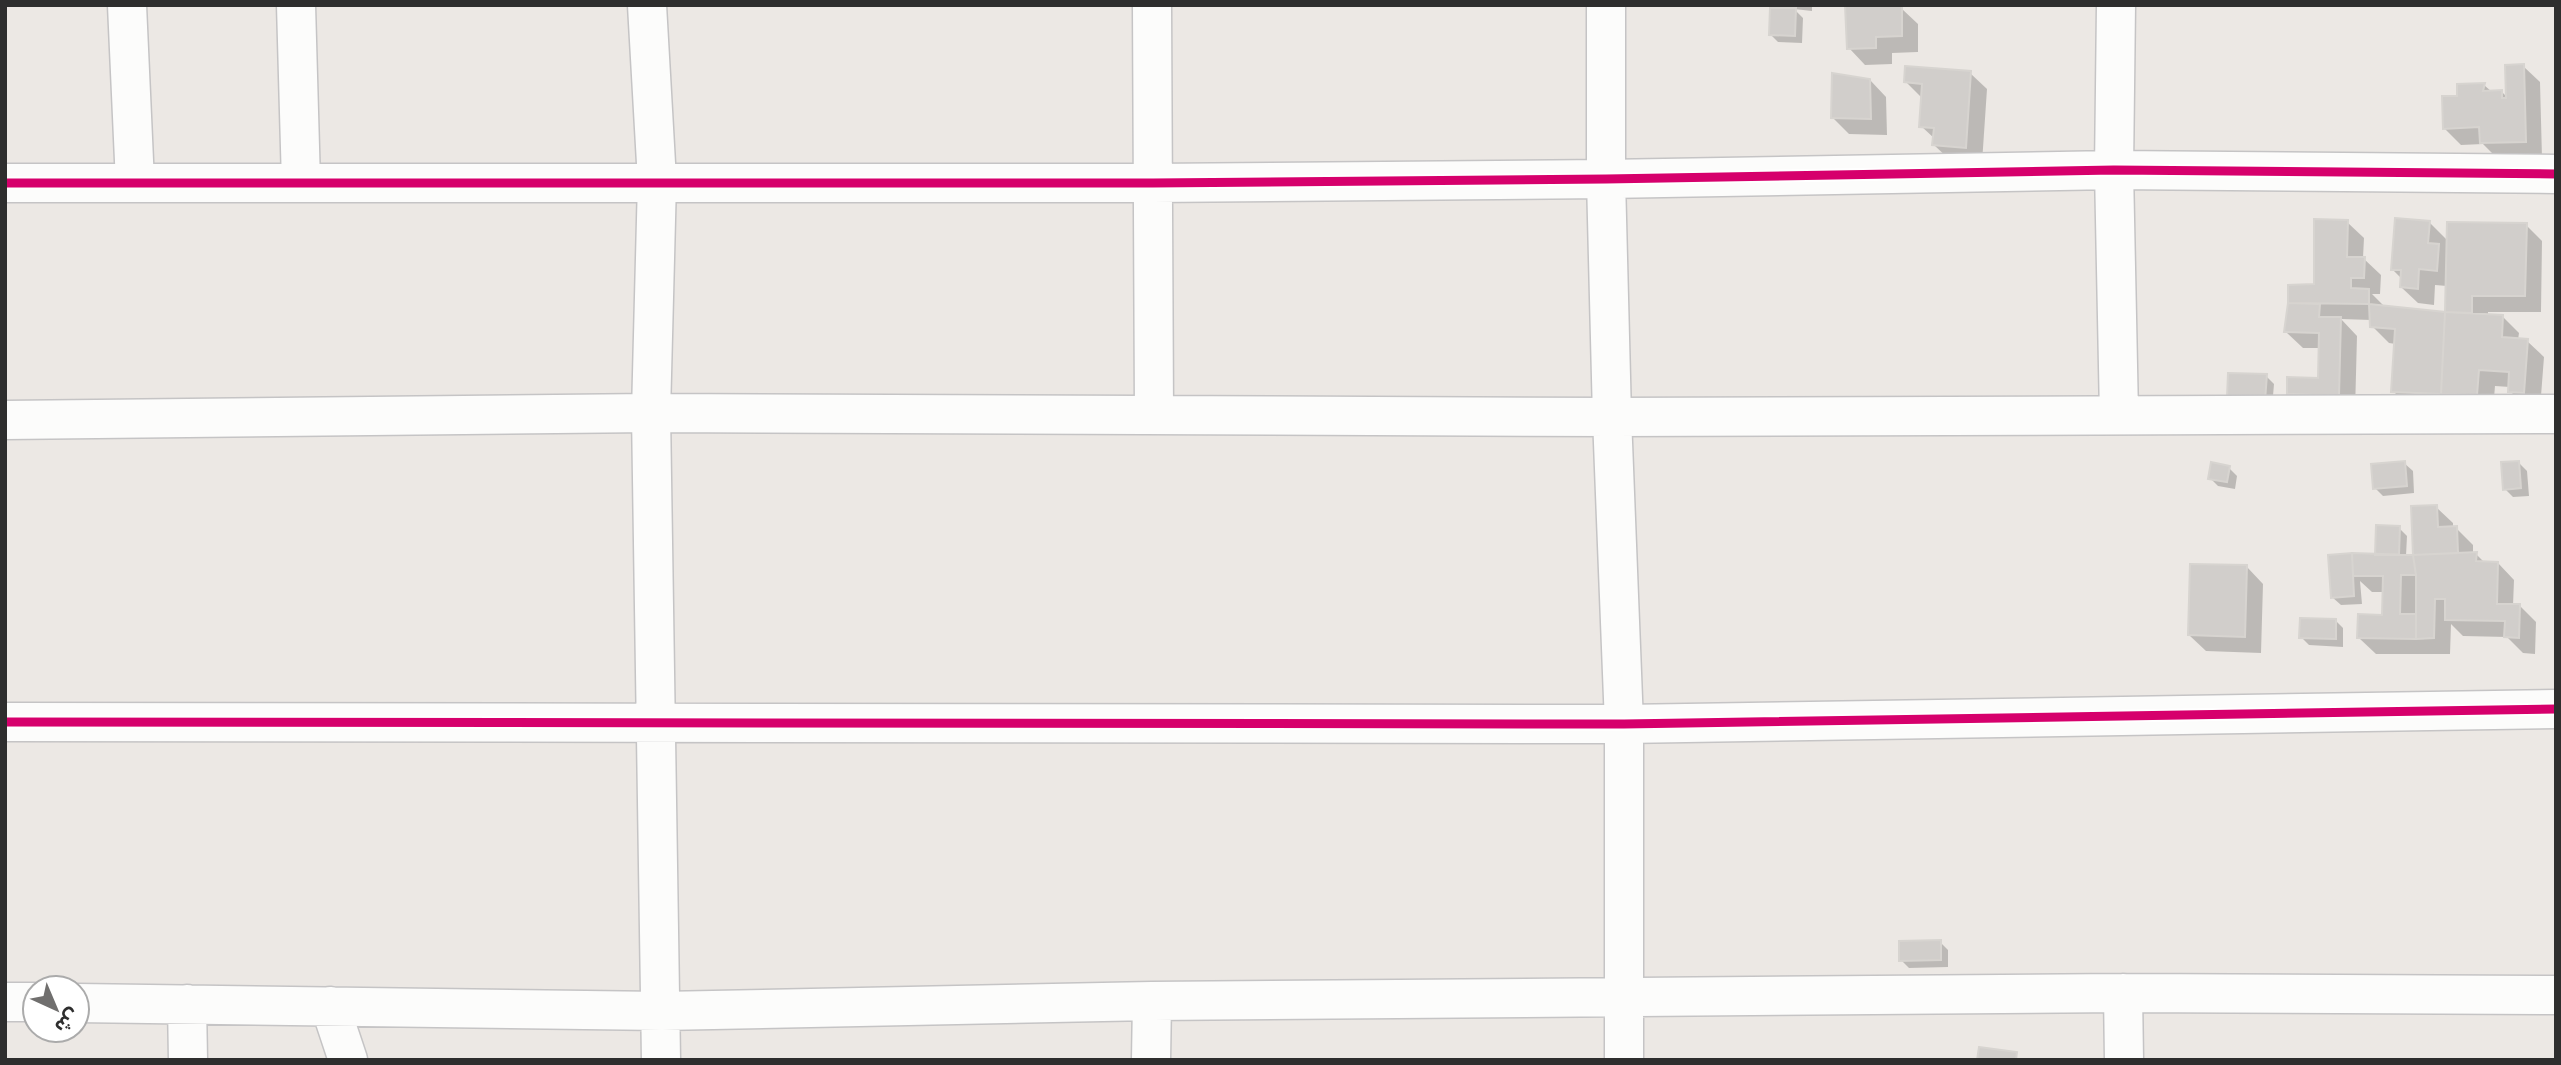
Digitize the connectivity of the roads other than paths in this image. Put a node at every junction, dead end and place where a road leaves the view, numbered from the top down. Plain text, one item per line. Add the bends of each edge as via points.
1 (127, 5) edge
2 (296, 5) edge
3 (647, 5) edge
4 (1152, 5) edge
5 (1606, 5) edge
6 (2116, 5) edge
7 (2114, 170) junction
8 (2556, 174) edge
9 (1606, 179) junction
10 (657, 181) junction
11 (5, 183) edge
12 (135, 183) junction
13 (300, 183) junction
14 (1153, 183) junction
15 (650, 413) junction
16 (1154, 414) junction
17 (2556, 414) edge
18 (2119, 415) junction
19 (1612, 417) junction
20 (5, 420) edge
21 (2556, 709) edge
22 (5, 722) edge
23 (654, 722) junction
24 (1624, 724) junction
25 (2123, 993) junction
26 (2556, 995) edge
27 (1625, 997) junction
28 (1152, 1001) junction
29 (91, 1003) edge
30 (187, 1004) junction
31 (330, 1006) junction
32 (662, 1011) junction
33 (188, 1060) edge
34 (348, 1060) edge
35 (661, 1060) edge
36 (1151, 1060) edge
37 (1625, 1060) edge
38 (2124, 1060) edge

1 - 12 street
2 - 13 street
3 - 10 street
4 - 14 street
5 - 9 street
6 - 7 street
7 - 8 street
7 - 9 street
7 - 18 street
9 - 14 street
9 - 19 street
10 - 13 street
10 - 14 street
10 - 15 street
11 - 12 street
12 - 13 street
14 - 16 street
15 - 16 street
15 - 20 street
15 - 23 street
16 - 19 street
17 - 18 street
18 - 19 street
19 - 24 street
21 - 24 street
22 - 23 street
23 - 24 street
23 - 32 street
24 - 27 street
25 - 26 street
25 - 27 street
25 - 38 street
27 - 28 street
27 - 37 street
28 - 32 street
28 - 36 street
29 - 30 street
30 - 31 street
30 - 33 street
31 - 32 street
31 - 34 street
32 - 35 street

